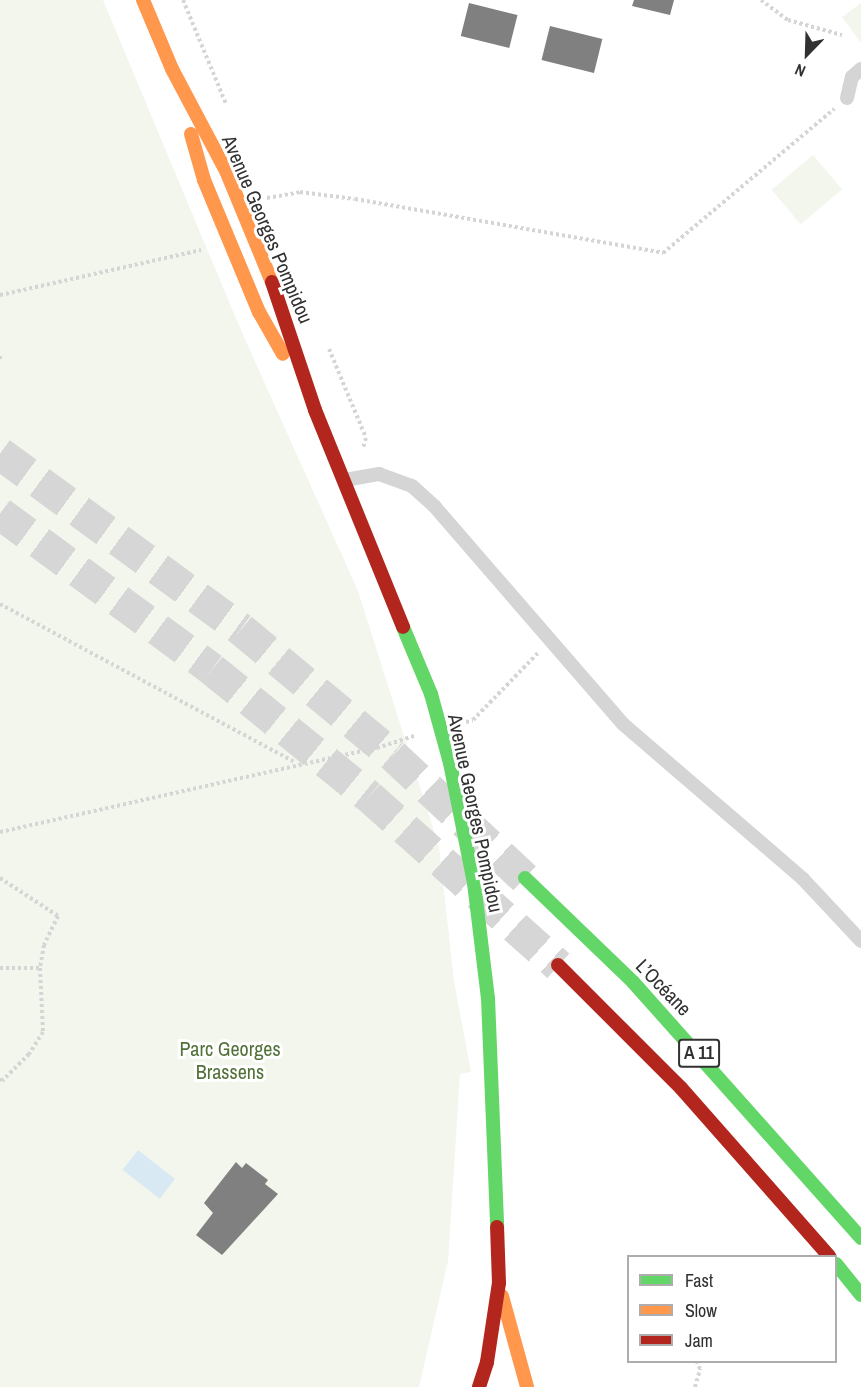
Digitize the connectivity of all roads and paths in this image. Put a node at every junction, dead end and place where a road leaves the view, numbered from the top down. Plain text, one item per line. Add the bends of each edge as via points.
1 (143, 0) edge
2 (183, 0) edge
3 (761, 0) edge
4 (842, 35) dead end
5 (172, 69) junction
6 (861, 69) edge
7 (847, 98) joint
8 (229, 110) dead end
9 (265, 198) dead end
10 (212, 246) dead end
11 (0, 295) edge
12 (0, 356) edge
13 (0, 360) edge
14 (315, 410) junction
15 (345, 480) junction
16 (0, 604) edge
17 (521, 667) dead end
18 (462, 723) dead end
19 (418, 735) dead end
20 (297, 764) junction
21 (0, 832) edge
22 (0, 878) edge
23 (525, 878) tunnel mouth
24 (861, 941) edge
25 (558, 965) tunnel mouth
26 (0, 968) edge
27 (40, 968) junction
28 (0, 1077) edge
29 (861, 1238) edge
30 (827, 1255) edge
31 (837, 1265) edge
32 (498, 1283) junction
33 (861, 1294) edge
34 (697, 1363) edge
35 (479, 1387) edge
36 (527, 1387) edge
37 (695, 1387) edge

1 - 5 main road, Avenue Georges Pompidou
2 - 8 path
3 - 4 path via 788,20
5 - 14 main road, Avenue Georges Pompidou via 227,173 281,305
5 - 14 main road, Avenue Georges Pompidou via 204,180 259,312
6 - 7 lane via 852,76
7 - 9 path via 663,253 355,199 290,192
10 - 11 path via 177,258
12 - 13 path
14 - 15 main road, Avenue Georges Pompidou
15 - 24 lane via 379,474 412,486 630,731 803,879
15 - 32 main road, Avenue Georges Pompidou via 430,694 450,763 474,883 488,998
16 - 20 path
17 - 18 path via 473,720
19 - 20 path via 377,748
20 - 21 path
22 - 27 path via 57,916 44,945
23 - 29 main road, L’Océane / A 11 via 633,982
25 - 30 main road, A 11 via 681,1088
26 - 27 path
27 - 28 path via 43,1032 2,1081
31 - 33 main road
32 - 35 main road, Avenue Georges Pompidou via 487,1362
32 - 36 main road, Avenue Georges Pompidou
34 - 37 path via 700,1369

